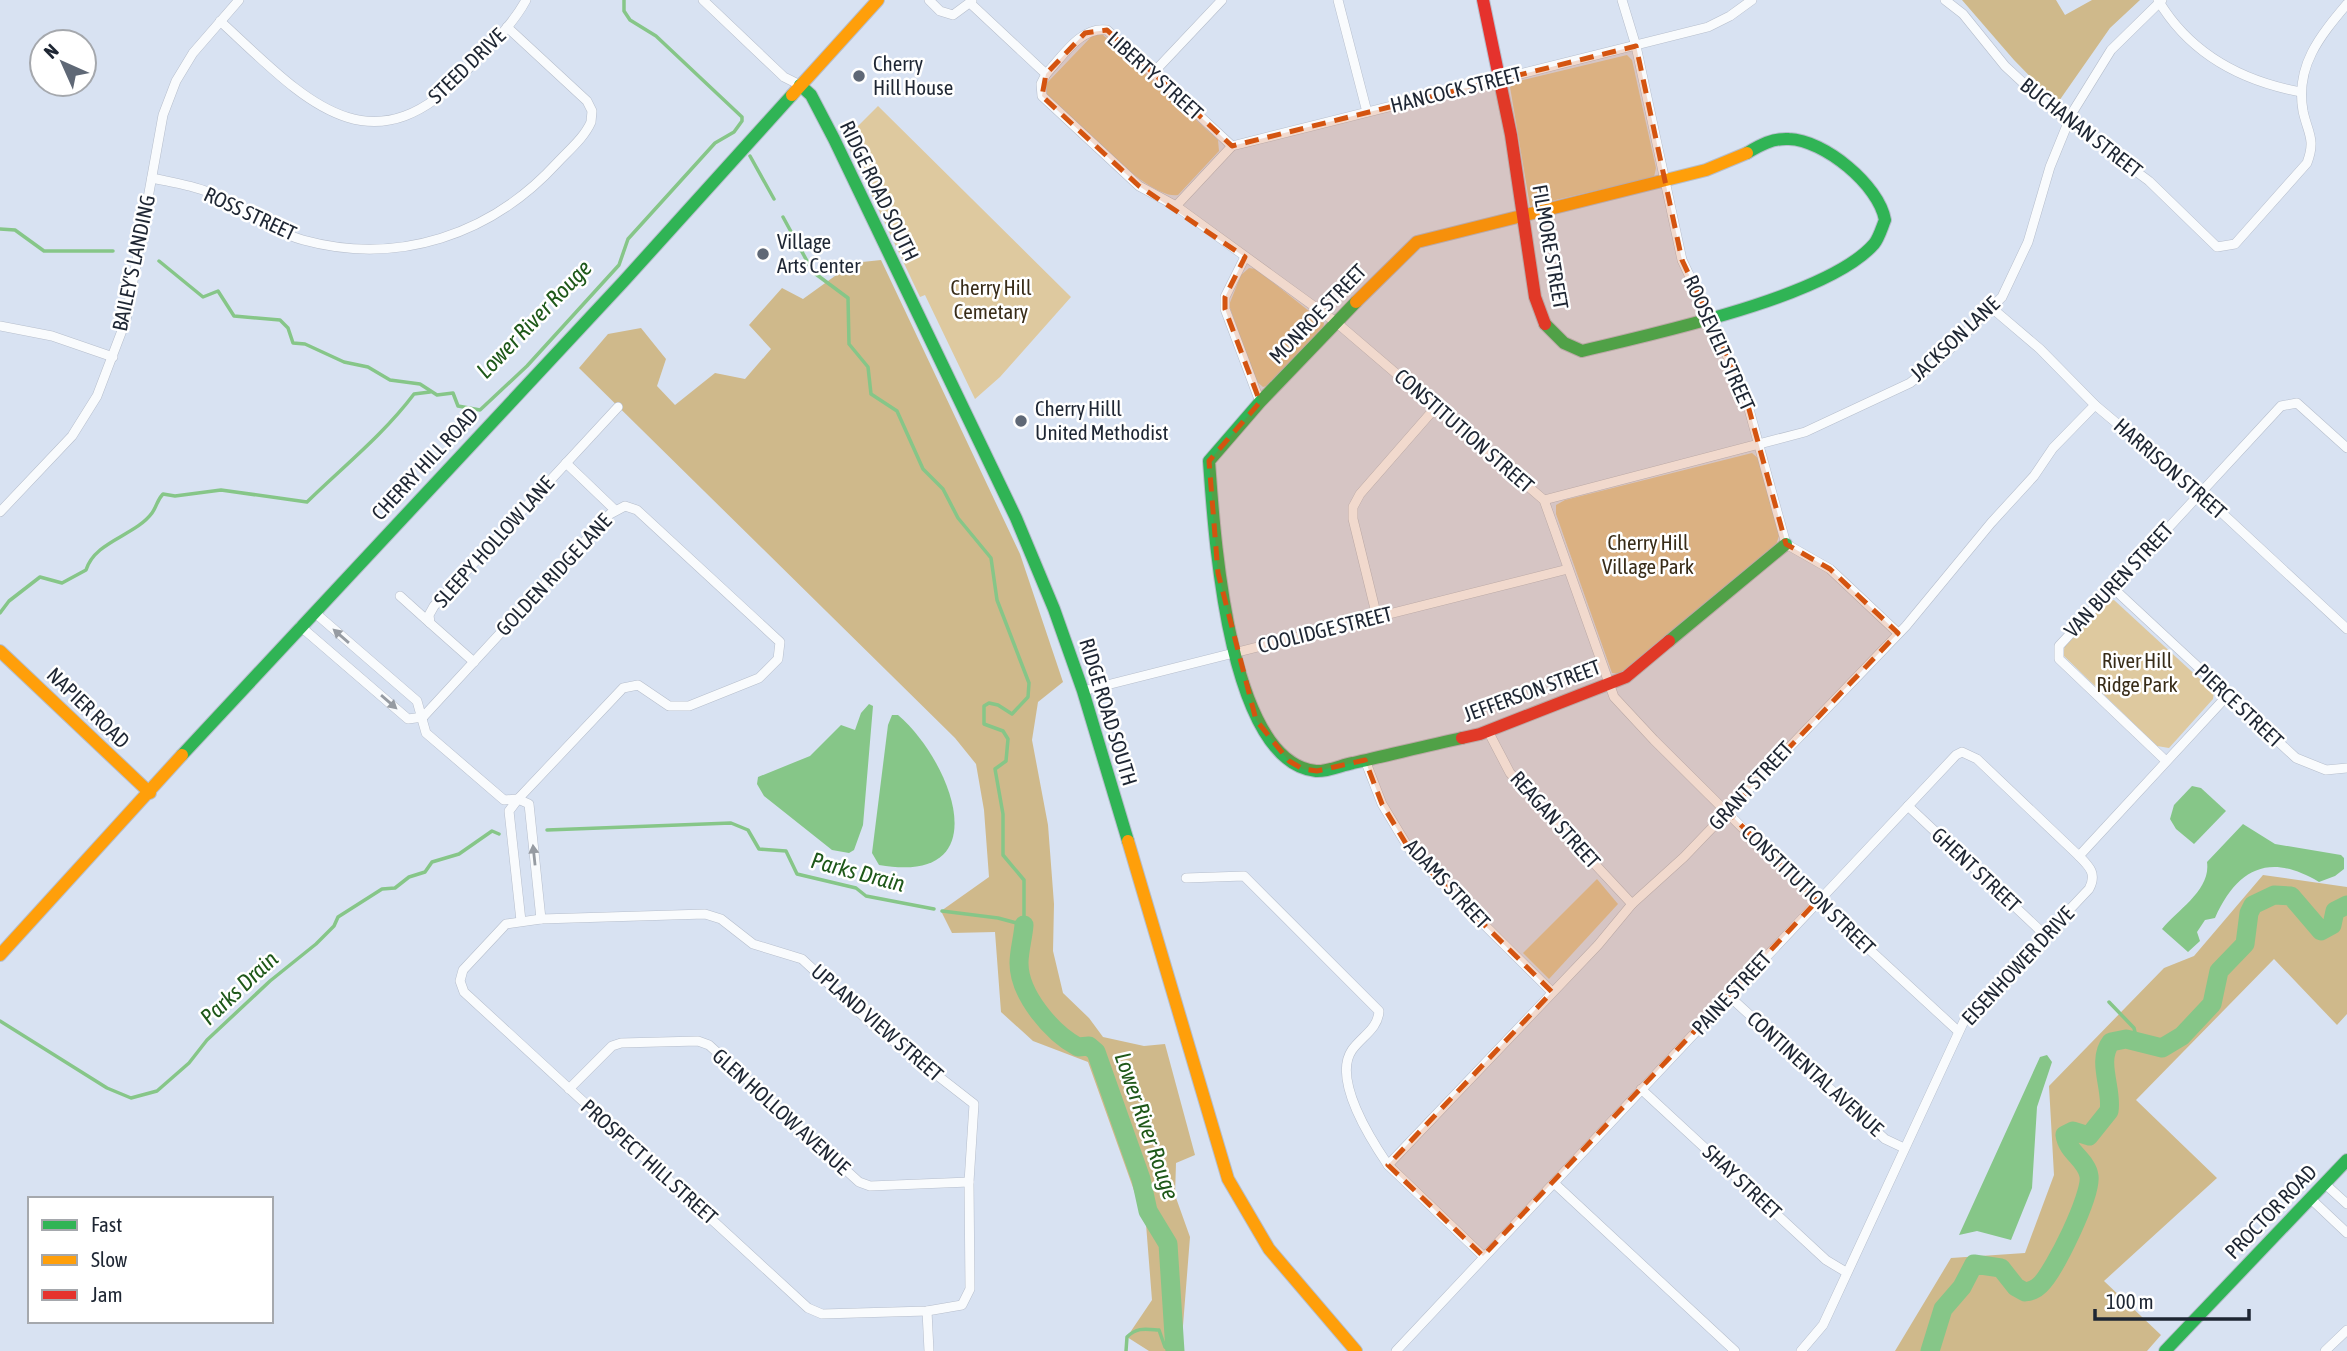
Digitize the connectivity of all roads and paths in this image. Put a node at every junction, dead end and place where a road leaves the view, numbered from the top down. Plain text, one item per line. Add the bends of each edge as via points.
1 (239, 0) edge
2 (526, 0) edge
3 (702, 0) edge
4 (878, 0) edge
5 (929, 0) edge
6 (1222, 0) edge
7 (1338, 0) edge
8 (1483, 0) edge
9 (1622, 0) edge
10 (1752, 0) edge
11 (1945, 0) edge
12 (2160, 1) edge
13 (971, 2) edge
14 (2347, 4) edge
15 (220, 21) junction
16 (507, 27) junction
17 (1636, 46) junction
18 (1154, 72) junction
19 (1046, 74) junction
20 (1502, 79) junction
21 (800, 85) junction
22 (2301, 92) junction
23 (1367, 113) junction
24 (2068, 122) junction
25 (1232, 146) junction
26 (152, 178) junction
27 (1664, 180) junction
28 (1176, 206) junction
29 (1524, 215) junction
30 (1245, 257) junction
31 (1993, 309) junction
32 (1709, 317) junction
33 (1337, 323) junction
34 (0, 326) edge
35 (113, 356) junction
36 (1260, 402) junction
37 (2095, 405) junction
38 (618, 407) dead end
39 (1436, 408) junction
40 (1761, 446) junction
41 (2347, 448) edge
42 (566, 463) junction
43 (2200, 493) junction
44 (1544, 500) junction
45 (1, 509) edge
46 (615, 510) junction
47 (1786, 544) junction
48 (1568, 569) junction
49 (2113, 588) junction
50 (400, 596) dead end
51 (314, 612) junction
52 (1377, 617) junction
53 (430, 623) junction
54 (300, 626) junction
55 (2347, 629) edge
56 (1898, 633) junction
57 (0, 650) edge
58 (1236, 652) junction
59 (474, 662) junction
60 (376, 665) junction
61 (363, 680) junction
62 (1608, 685) junction
63 (1083, 691) junction
64 (2227, 696) junction
65 (423, 718) junction
66 (1488, 730) junction
67 (1365, 760) junction
68 (2165, 760) junction
69 (2347, 768) edge
70 (150, 793) junction
71 (518, 799) junction
72 (1908, 806) junction
73 (1727, 812) junction
74 (2079, 856) junction
75 (1186, 878) dead end
76 (1817, 901) junction
77 (1632, 904) junction
78 (541, 919) junction
79 (521, 921) junction
80 (506, 924) joint
81 (2045, 935) junction
82 (0, 955) edge
83 (1552, 992) junction
84 (1729, 996) junction
85 (1958, 1031) junction
86 (569, 1089) junction
87 (1642, 1089) junction
88 (1904, 1148) junction
89 (2347, 1160) edge
90 (1388, 1165) junction
91 (969, 1182) junction
92 (1554, 1183) junction
93 (2325, 1184) junction
94 (2311, 1199) junction
95 (2347, 1204) edge
96 (2347, 1233) edge
97 (1483, 1256) junction
98 (1846, 1272) junction
99 (927, 1311) junction
100 (2347, 1330) edge
101 (929, 1351) edge
102 (1356, 1351) edge
103 (1396, 1351) edge
104 (1735, 1351) edge
105 (1801, 1351) edge
106 (2165, 1351) edge
107 (2325, 1351) edge

1 - 15 street, BAILEY'S LANDING
2 - 16 street, STEED DRIVE
3 - 21 street via 784,77
4 - 21 street, CHERRY HILL ROAD
5 - 13 street via 953,15
6 - 18 street
7 - 23 street
8 - 20 street, FILMORE STREET
9 - 17 street, ROOSEVELT STREET
10 - 17 street, HANCOCK STREET via 1708,27
11 - 24 street, BUCHANAN STREET via 1964,14 2005,66
12 - 22 street via 2177,27 2217,62 2245,78
12 - 24 street, JACKSON LANE via 2111,50
13 - 19 street
14 - 22 street via 2315,43 2305,64
15 - 16 street, STEED DRIVE via 307,98 336,114 369,120 407,116 434,103
15 - 26 street, BAILEY'S LANDING via 176,81 163,115
16 - 26 street, ROSS STREET via 583,96 593,117 585,132 532,188 470,229 403,248 338,248 272,229 208,192
17 - 20 street, HANCOCK STREET
17 - 27 street, ROOSEVELT STREET
18 - 19 street, LIBERTY STREET via 1107,30 1094,28
18 - 25 street, LIBERTY STREET
19 - 28 street, CONSTITUTION STREET via 1042,96 1139,186
20 - 23 street, HANCOCK STREET
20 - 29 street, FILMORE STREET
21 - 51 street, CHERRY HILL ROAD
21 - 63 street, RIDGE ROAD SOUTH via 811,95 825,122 1017,518
22 - 24 street, BUCHANAN STREET via 2313,146 2306,163 2235,244 2224,249 2182,216 2149,181
23 - 25 street, HANCOCK STREET
24 - 31 street, JACKSON LANE via 2028,242
25 - 28 street
26 - 35 street, BAILEY'S LANDING via 126,320
27 - 29 street, MONROE STREET
27 - 32 street, ROOSEVELT STREET via 1682,260
27 - 32 street, MONROE STREET via 1718,167 1768,142 1793,139 1838,160 1860,178 1882,210 1881,234 1849,262 1803,288
28 - 30 street, CONSTITUTION STREET
29 - 32 street, FILMORE STREET via 1540,317 1572,349 1582,351
29 - 33 street, MONROE STREET via 1417,242
30 - 33 street, CONSTITUTION STREET
30 - 36 street via 1225,297 1225,309
31 - 37 street, HARRISON STREET
31 - 40 street, JACKSON LANE via 1910,383 1805,432
32 - 40 street, ROOSEVELT STREET via 1744,391
33 - 36 street, MONROE STREET
33 - 39 street, CONSTITUTION STREET
34 - 35 street via 52,336
35 - 45 street, BAILEY'S LANDING via 97,396 72,436
36 - 58 street, MONROE STREET via 1209,461 1218,573
37 - 43 street, HARRISON STREET
37 - 56 street, GRANT STREET via 2053,448
38 - 42 street, SLEEPY HOLLOW LANE
39 - 44 street, CONSTITUTION STREET
39 - 52 street via 1360,494 1353,508
40 - 44 street, JACKSON LANE
40 - 47 street, ROOSEVELT STREET
41 - 43 street, VAN BUREN STREET via 2292,402 2281,406
42 - 46 street, SLEEPY HOLLOW LANE
42 - 53 street, SLEEPY HOLLOW LANE via 434,606
43 - 49 street, VAN BUREN STREET
43 - 55 street, HARRISON STREET
44 - 48 street, CONSTITUTION STREET
46 - 59 street, GOLDEN RIDGE LANE
46 - 71 street, GOLDEN RIDGE LANE via 628,506 637,510 777,638 780,654 759,678 685,708 663,703 638,685 623,688
47 - 56 street via 1830,569
47 - 62 street, JEFFERSON STREET via 1626,677
48 - 52 street, COOLIDGE STREET
48 - 62 street, CONSTITUTION STREET
49 - 64 street, PIERCE STREET
49 - 68 street, VAN BUREN STREET via 2062,642 2057,650 2059,659
50 - 53 street, SLEEPY HOLLOW LANE
51 - 54 street, CHERRY HILL ROAD
60 -> 51 street
52 - 58 street, COOLIDGE STREET
53 - 59 street, SLEEPY HOLLOW LANE
54 - 61 street
54 - 70 street, CHERRY HILL ROAD
56 - 73 street, GRANT STREET
57 - 70 street, NAPIER ROAD
58 - 63 street, COOLIDGE STREET
58 - 67 street, JEFFERSON STREET via 1256,720 1289,761 1317,771
59 - 65 street, GOLDEN RIDGE LANE
60 - 61 street
60 - 65 street via 417,701
61 -> 65 street via 408,719
62 - 66 street, JEFFERSON STREET
62 - 73 street, CONSTITUTION STREET via 1654,740
63 - 102 street, RIDGE ROAD SOUTH via 1228,1179 1269,1249
64 - 68 street
64 - 69 street, PIERCE STREET via 2296,758 2326,770
65 - 71 street via 426,733 504,800
66 - 67 street, JEFFERSON STREET
66 - 77 street, REAGAN STREET via 1510,773
67 - 83 street, ADAMS STREET via 1382,804 1411,852
68 - 74 street
70 - 82 street, CHERRY HILL ROAD
78 -> 71 street via 528,804
71 - 79 street via 509,811
72 - 74 street, PAINE STREET via 1956,755 1970,754
72 - 76 street, PAINE STREET
72 - 81 street, GHENT STREET
73 - 76 street, CONSTITUTION STREET
73 - 77 street, GRANT STREET
74 - 81 street, EISENHOWER DRIVE via 2093,872 2094,881
75 - 90 street via 1244,876 1379,1011 1378,1021 1347,1058 1346,1072 1368,1134
76 - 84 street, PAINE STREET
76 - 85 street, CONSTITUTION STREET
77 - 83 street, GRANT STREET
78 - 79 street, UPLAND VIEW STREET
78 - 91 street, UPLAND VIEW STREET via 705,914 721,919 753,944 802,959 874,1026 974,1104
79 - 80 street, UPLAND VIEW STREET
80 - 86 street, PROSPECT HILL STREET via 463,971 464,992
81 - 85 street, EISENHOWER DRIVE
83 - 90 street, GRANT STREET
84 - 87 street, PAINE STREET
84 - 88 street, CONTINENTAL AVENUE via 1885,1139
85 - 88 street, EISENHOWER DRIVE
86 - 91 street, GLEN HOLLOW AVENUE via 611,1046 698,1041 709,1045 859,1182 870,1186
86 - 99 street, PROSPECT HILL STREET via 808,1308 822,1314
87 - 92 street, PAINE STREET
87 - 98 street, SHAY STREET via 1826,1260
88 - 98 street, EISENHOWER DRIVE
89 - 93 street, PROCTOR ROAD
90 - 97 street
91 - 99 street, UPLAND VIEW STREET via 968,1297 956,1308
92 - 97 street, PAINE STREET
92 - 104 street
93 - 94 street, PROCTOR ROAD
93 - 95 street
94 - 96 street
94 - 106 street, PROCTOR ROAD
97 - 103 street, PAINE STREET
98 - 105 street, EISENHOWER DRIVE via 1823,1325
99 - 101 street
100 - 107 street

